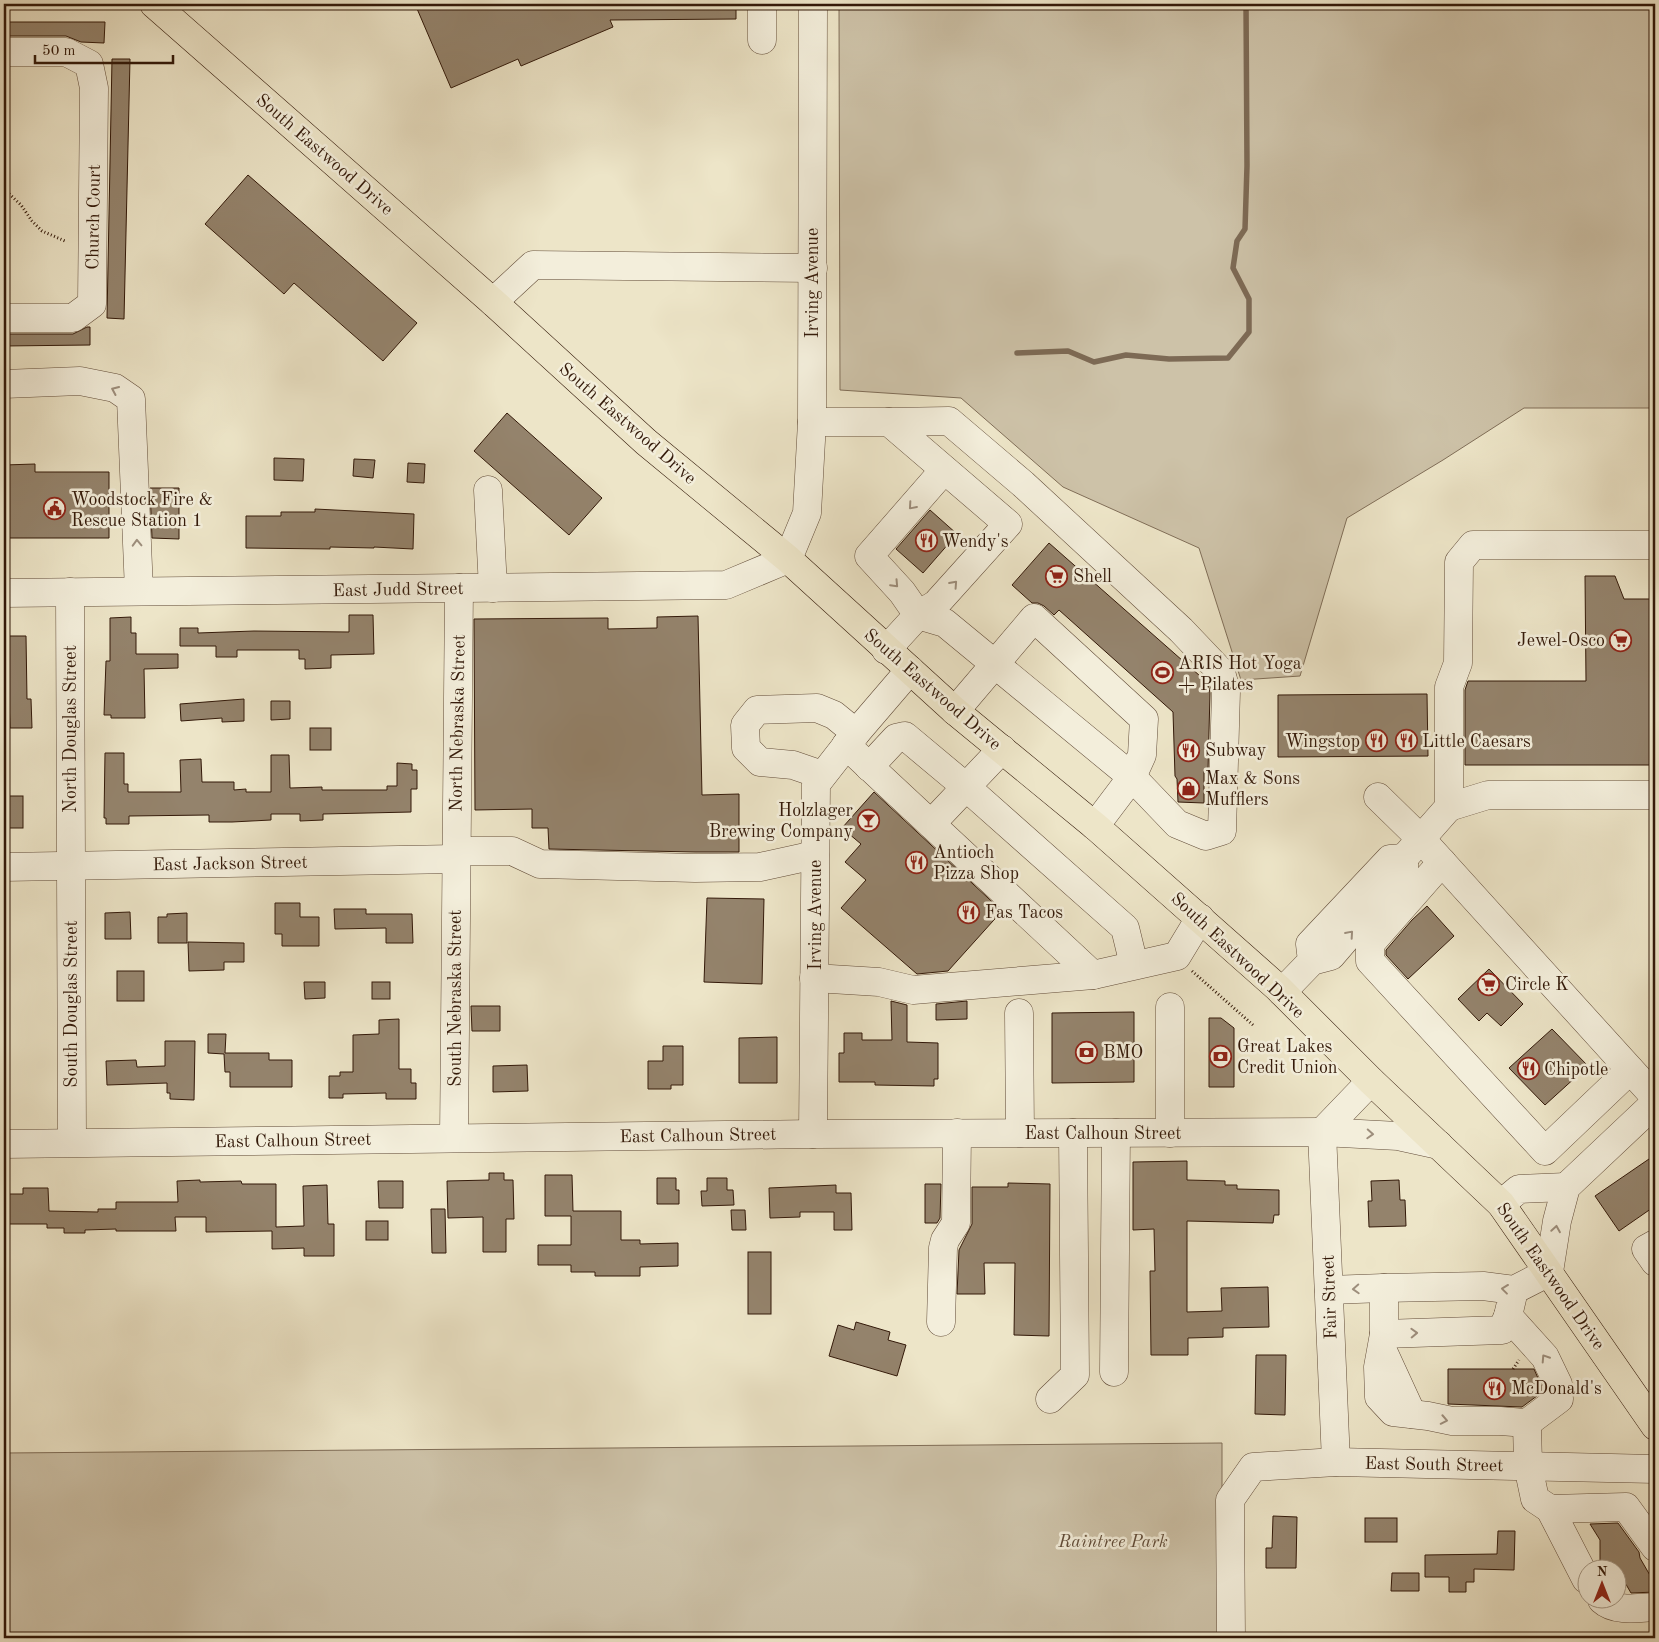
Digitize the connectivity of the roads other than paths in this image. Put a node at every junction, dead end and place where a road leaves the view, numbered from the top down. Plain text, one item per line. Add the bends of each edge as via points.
1 (154, 4) edge
2 (762, 4) edge
3 (813, 4) edge
4 (762, 40) dead end
5 (4, 52) edge
6 (813, 268) junction
7 (493, 302) junction
8 (4, 318) edge
9 (4, 384) edge
10 (812, 422) junction
11 (894, 427) junction
12 (944, 470) junction
13 (488, 490) dead end
14 (1655, 545) edge
15 (788, 559) junction
16 (459, 588) junction
17 (493, 588) junction
18 (139, 591) junction
19 (70, 592) junction
20 (4, 593) edge
21 (918, 615) junction
22 (886, 650) junction
23 (995, 664) junction
24 (910, 670) junction
25 (955, 711) junction
26 (851, 739) junction
27 (1002, 749) junction
28 (869, 767) junction
29 (822, 775) junction
30 (1132, 776) junction
31 (966, 787) junction
32 (1655, 796) edge
33 (1378, 797) dead end
34 (1448, 807) junction
35 (931, 824) junction
36 (1095, 826) junction
37 (1413, 848) junction
38 (456, 855) junction
39 (815, 855) junction
40 (1442, 862) junction
41 (70, 866) junction
42 (4, 867) edge
43 (1200, 918) junction
44 (1134, 965) junction
45 (1093, 974) junction
46 (814, 978) junction
47 (1282, 992) junction
48 (1170, 1007) dead end
49 (1019, 1013) dead end
50 (1630, 1070) junction
51 (1371, 1081) junction
52 (1655, 1097) edge
53 (1655, 1103) edge
54 (1170, 1132) junction
55 (1322, 1132) junction
56 (1020, 1133) junction
57 (1073, 1133) junction
58 (1116, 1133) junction
59 (813, 1134) junction
60 (957, 1134) junction
61 (454, 1138) junction
62 (72, 1142) junction
63 (4, 1144) edge
64 (1440, 1145) junction
65 (1566, 1186) junction
66 (1501, 1204) junction
67 (1655, 1244) edge
68 (1655, 1262) edge
69 (1549, 1272) junction
70 (1384, 1288) junction
71 (1328, 1290) junction
72 (1511, 1303) junction
73 (941, 1322) dead end
74 (1383, 1341) junction
75 (1114, 1372) dead end
76 (1050, 1399) dead end
77 (1527, 1423) junction
78 (1655, 1426) edge
79 (1336, 1462) junction
80 (1528, 1466) junction
81 (1655, 1469) edge
82 (1550, 1509) junction
83 (1655, 1547) edge
84 (1576, 1560) edge
85 (1655, 1607) edge
86 (1626, 1608) edge
87 (1231, 1638) edge

1 - 7 main road, South Eastwood Drive
2 - 4 street
3 - 6 street, Irving Avenue
5 - 8 street, Church Court via 66,52 89,64 94,88 92,304 73,318
6 - 7 street via 533,265
6 - 10 street, Irving Avenue
7 - 15 main road, South Eastwood Drive via 646,442
18 -> 9 street via 130,399 115,388 80,381
10 - 11 street
10 - 15 street, Irving Avenue via 807,513
11 - 12 street
11 - 30 street via 949,421 1023,484 1181,630 1221,672 1226,691 1222,831 1206,836 1177,824
12 -> 21 street via 869,556
21 -> 12 street via 936,604 1008,524
13 - 17 street
14 - 34 street via 1473,545 1459,562 1458,663 1449,687
15 - 17 street, East Judd Street via 726,585
15 - 22 main road, South Eastwood Drive
16 - 17 street, East Judd Street
16 - 18 street, East Judd Street
16 - 38 street, North Nebraska Street
18 - 19 street, East Judd Street
19 - 20 street, East Judd Street
19 - 41 street, North Douglas Street
21 - 22 street
21 - 23 street via 945,623
22 - 24 main road, South Eastwood Drive
23 - 25 street
23 - 30 street
23 - 30 street via 1034,618 1144,719 1142,756
24 - 25 main road, South Eastwood Drive
24 - 26 street, Irving Avenue
25 - 27 main road, South Eastwood Drive
26 - 28 street
26 - 29 street, Irving Avenue
26 - 29 street via 834,715 818,708 757,710 745,725 746,748 760,762 793,765
27 - 31 street
27 - 36 main road, South Eastwood Drive
28 - 31 street via 896,738 905,736
28 - 35 street
29 - 39 street, Irving Avenue via 816,784
30 - 36 street
31 - 35 street
31 - 44 street via 1125,928
32 - 34 street via 1488,795
33 - 37 street
34 - 37 street
35 - 45 street
36 - 43 main road, South Eastwood Drive
37 - 40 street
37 - 47 street via 1404,871 1331,956 1312,961
38 - 39 street, East Jackson Street via 512,851 540,864 694,868 760,866
38 - 41 street, East Jackson Street
38 - 61 street, South Nebraska Street
39 - 46 street, Irving Avenue
40 - 50 street
40 - 50 street via 1370,944 1370,961 1545,1150
41 - 42 street, East Jackson Street
41 - 62 street, South Douglas Street
43 - 44 street via 1177,956
43 - 47 main road, South Eastwood Drive
44 - 45 street
45 - 46 street via 913,990 879,982
46 - 59 street, Irving Avenue
47 - 51 main road, South Eastwood Drive
48 - 54 street
49 - 56 street
50 - 52 street
51 - 55 street
51 - 64 main road, South Eastwood Drive
53 - 65 street
54 - 55 street, East Calhoun Street
54 - 58 street, East Calhoun Street
55 -> 64 street, East Calhoun Street via 1398,1136
55 - 71 street, Fair Street
56 - 57 street, East Calhoun Street
56 - 60 street, East Calhoun Street
57 - 58 street, East Calhoun Street
57 - 76 street via 1075,1375
58 - 75 street
59 - 60 street, East Calhoun Street
59 - 61 street, East Calhoun Street
60 - 73 street via 956,1223 943,1248
61 - 62 street, East Calhoun Street
62 - 63 street, East Calhoun Street
64 - 66 main road, South Eastwood Drive
65 - 66 street via 1519,1189
69 -> 65 street
66 - 69 main road, South Eastwood Drive
67 - 68 street via 1646,1249
69 - 72 street
69 - 78 main road, South Eastwood Drive
70 -> 71 street
72 -> 70 street via 1483,1286
70 - 74 street
71 - 79 street, Fair Street
74 -> 72 street via 1502,1330
77 -> 72 street via 1559,1399 1558,1384
74 -> 77 street via 1378,1366 1379,1397 1393,1412 1452,1422
77 - 80 street
79 - 80 street, East South Street
79 - 87 street, East South Street via 1253,1467 1230,1500
80 - 81 street, East South Street
80 - 82 street via 1535,1499
82 - 83 street via 1626,1508
82 - 84 street
85 - 86 street

